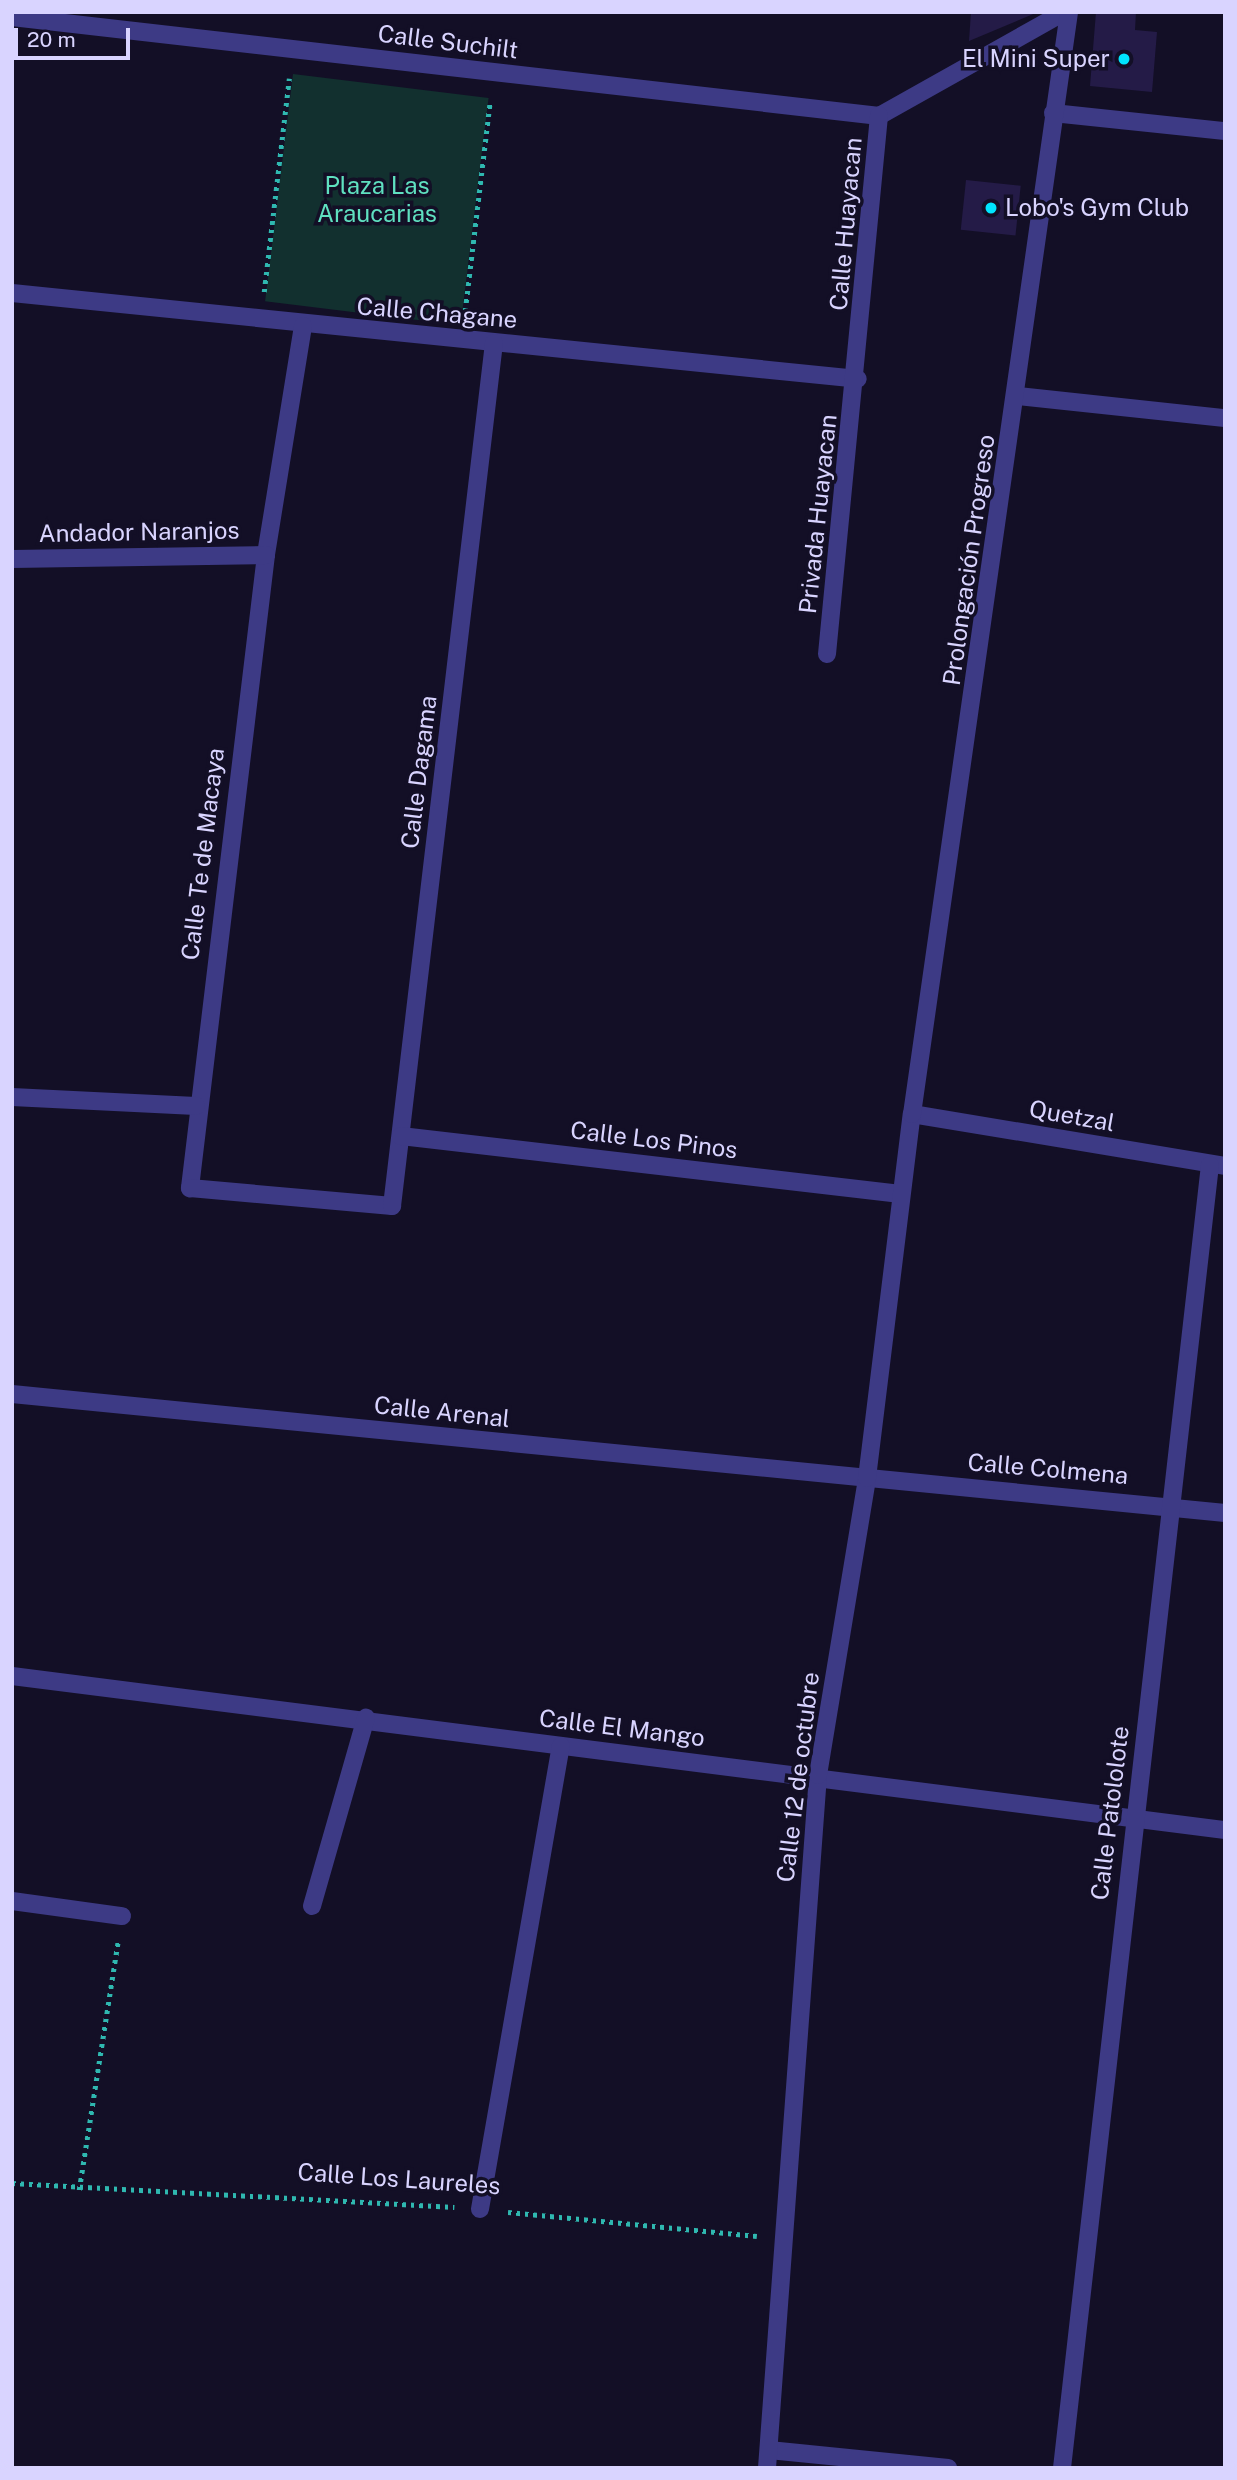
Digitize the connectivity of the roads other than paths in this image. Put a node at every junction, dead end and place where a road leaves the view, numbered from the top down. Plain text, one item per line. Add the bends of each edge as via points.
1 (1067, 12) edge
2 (12, 17) edge
3 (1053, 113) junction
4 (879, 116) junction
5 (1225, 131) edge
6 (12, 293) edge
7 (303, 326) junction
8 (494, 343) junction
9 (858, 379) junction
10 (1018, 396) junction
11 (1225, 418) edge
12 (266, 555) junction
13 (12, 559) edge
14 (827, 654) dead end
15 (12, 1097) edge
16 (197, 1105) junction
17 (912, 1114) junction
18 (401, 1136) junction
19 (1218, 1166) edge
20 (901, 1194) junction
21 (392, 1206) joint
22 (12, 1394) edge
23 (867, 1478) junction
24 (1172, 1505) junction
25 (1225, 1513) edge
26 (12, 1676) edge
27 (366, 1718) junction
28 (561, 1746) junction
29 (818, 1775) junction
30 (1134, 1819) junction
31 (1225, 1830) edge
32 (12, 1901) edge
33 (312, 1906) dead end
34 (122, 1916) road end
35 (480, 2209) road end
36 (768, 2459) edge
37 (948, 2468) edge
38 (1062, 2468) edge

1 - 3 street, Prolongación Progreso
1 - 4 street, Calle Huayacan
2 - 4 street, Calle Suchilt
3 - 5 street
3 - 10 street, Prolongación Progreso
4 - 9 street, Calle Huayacan
6 - 7 street, Calle Chagane
7 - 8 street, Calle Chagane
7 - 12 street, Calle Te de Macaya
8 - 9 street, Calle Chagane
8 - 18 street, Calle Dagama
9 - 14 street, Privada Huayacan
10 - 11 street
10 - 17 street, Prolongación Progreso
12 - 13 street, Andador Naranjos
12 - 16 street, Calle Te de Macaya
15 - 16 street
16 - 21 street, Calle Te de Macaya via 190,1188
17 - 19 street, Quetzal
17 - 20 street, Calle 12 de octubre
18 - 20 street, Calle Los Pinos
18 - 21 street, Calle Dagama
19 - 24 street, Calle Patololote
20 - 23 street, Calle 12 de octubre
22 - 23 street, Calle Arenal
23 - 24 street, Calle Colmena
23 - 29 street, Calle 12 de octubre
24 - 25 street, Calle Colmena
24 - 30 street, Calle Patololote
26 - 27 street, Calle El Mango
27 - 28 street, Calle El Mango
27 - 33 street
28 - 29 street, Calle El Mango
28 - 35 street
29 - 30 street, Calle El Mango
29 - 36 street, Calle 12 de octubre
30 - 31 street, Calle El Mango
30 - 38 street, Calle Patololote
32 - 34 street
36 - 37 street

